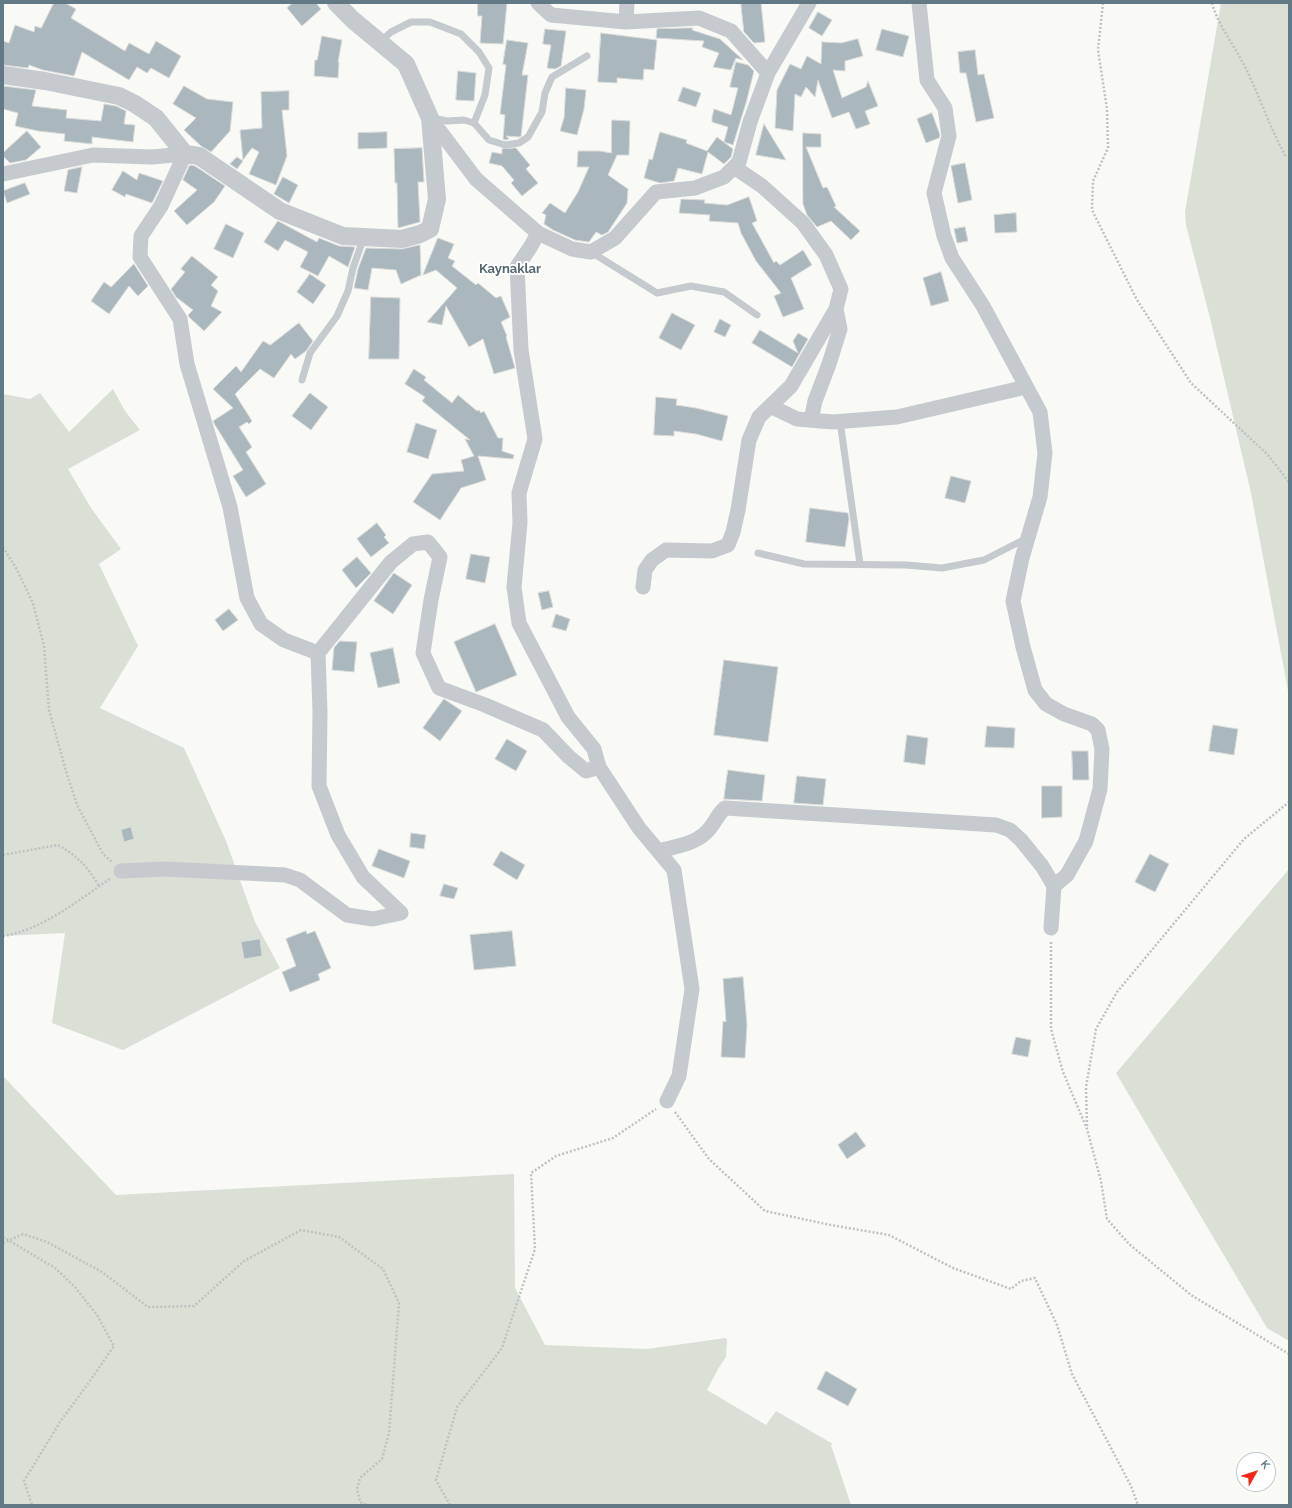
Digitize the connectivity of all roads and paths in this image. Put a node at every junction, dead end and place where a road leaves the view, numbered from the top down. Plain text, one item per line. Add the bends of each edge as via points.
1 (336, 3) edge
2 (538, 3) edge
3 (626, 3) edge
4 (810, 3) edge
5 (919, 3) edge
6 (1103, 3) edge
7 (1212, 3) edge
8 (626, 22) junction
9 (379, 43) junction
10 (587, 56) dead end
11 (768, 73) junction
12 (3, 75) edge
13 (430, 118) junction
14 (474, 123) junction
15 (185, 154) junction
16 (1289, 156) edge
17 (734, 167) junction
18 (3, 174) edge
19 (538, 233) junction
20 (364, 237) junction
21 (591, 252) junction
22 (836, 310) junction
23 (757, 314) dead end
24 (302, 380) dead end
25 (1026, 387) junction
26 (770, 406) junction
27 (811, 420) junction
28 (840, 421) junction
29 (1289, 482) edge
30 (1029, 537) junction
31 (3, 547) edge
32 (758, 553) dead end
33 (860, 564) junction
34 (643, 587) dead end
35 (318, 653) junction
36 (599, 767) junction
37 (1289, 802) edge
38 (659, 851) junction
39 (3, 855) edge
40 (121, 871) junction
41 (99, 886) junction
42 (1054, 886) junction
43 (1051, 928) joint
44 (3, 936) edge
45 (667, 1101) junction
46 (1087, 1129) junction
47 (3, 1237) edge
48 (8, 1240) junction
49 (3, 1243) edge
50 (1289, 1354) edge
51 (32, 1505) edge
52 (367, 1505) edge
53 (450, 1505) edge
54 (1138, 1505) edge

1 - 9 street
2 - 8 street via 551,15
3 - 8 street
4 - 11 street
5 - 25 street via 927,80 945,108 949,136 934,193 944,236 952,258 983,306
6 - 29 path via 1098,50 1107,109 1108,148 1093,181 1092,210 1137,300 1191,383 1267,454
7 - 16 path via 1215,14 1245,66 1276,139 1285,155
8 - 11 street via 700,18 731,31
9 - 13 street via 406,64
9 - 14 lane via 391,32 411,22 430,22 461,34 479,52 489,68 486,95
10 - 14 lane via 552,77 545,92 542,112 528,137 519,143 505,145 489,140
11 - 17 street via 739,162
12 - 15 street via 119,96 156,118
13 - 14 lane
13 - 19 street via 476,180
13 - 20 street via 437,199 430,229 402,239
15 - 18 street via 152,157 93,155
15 - 20 street via 199,156 280,211 343,236
15 - 35 street via 161,206 141,236 140,257 180,319 187,364 230,507 247,598 261,624 284,640
17 - 21 street via 724,177 695,188 656,192 615,238
17 - 22 street via 762,186 802,223 826,255 841,289
19 - 21 street via 572,249
19 - 36 street via 517,267 521,350 535,439 519,493 520,523 514,587 518,623 568,717 594,749
20 - 24 lane via 338,316 310,353
21 - 23 lane via 657,293 691,286 724,292
22 - 26 street via 791,386
22 - 27 street via 840,329
25 - 28 street via 897,417
25 - 30 street via 1040,412 1045,452 1040,497
26 - 27 street via 797,419
26 - 34 street via 759,417 749,440 738,510 728,545 712,551 666,550 652,560 645,570
27 - 28 street
28 - 33 lane
30 - 33 lane via 984,560 942,568
30 - 42 street via 1013,601 1035,690 1046,704 1092,724 1098,730 1102,749 1100,789 1086,841 1067,875
31 - 40 path via 33,603 44,646 50,710 77,805 103,854
32 - 33 lane via 804,564
35 - 36 street via 391,562 413,544 428,542 440,557 422,652 439,688 543,730 586,771
35 - 40 street via 319,786 338,835 362,877 400,913 373,919 347,915 300,880 285,876 166,869
36 - 38 street via 639,828
37 - 46 path via 1244,840 1117,992 1096,1029 1086,1087
38 - 42 street via 698,840 711,828 718,814 725,808 996,825 1010,830 1021,840
38 - 45 street via 674,870 692,989 679,1076
39 - 41 path via 58,845 76,856 88,868
40 - 41 path
41 - 44 path via 38,924 16,934
42 - 43 street
43 - 46 path via 1052,1029 1063,1072
45 - 53 path via 613,1138 556,1156 531,1173 535,1249 502,1348 457,1407 436,1480
45 - 54 path via 709,1159 765,1211 889,1235 952,1268 1012,1288 1021,1281 1035,1278 1057,1326 1072,1374
46 - 50 path via 1101,1181 1107,1219 1129,1244 1191,1295
47 - 48 path
48 - 49 path
48 - 51 path via 55,1268 74,1286 97,1315 114,1346 60,1422 24,1481
48 - 52 path via 23,1234 47,1242 102,1272 148,1307 194,1306 244,1261 301,1230 339,1237 383,1269 399,1303 389,1433 382,1459 360,1478 357,1489 360,1502

